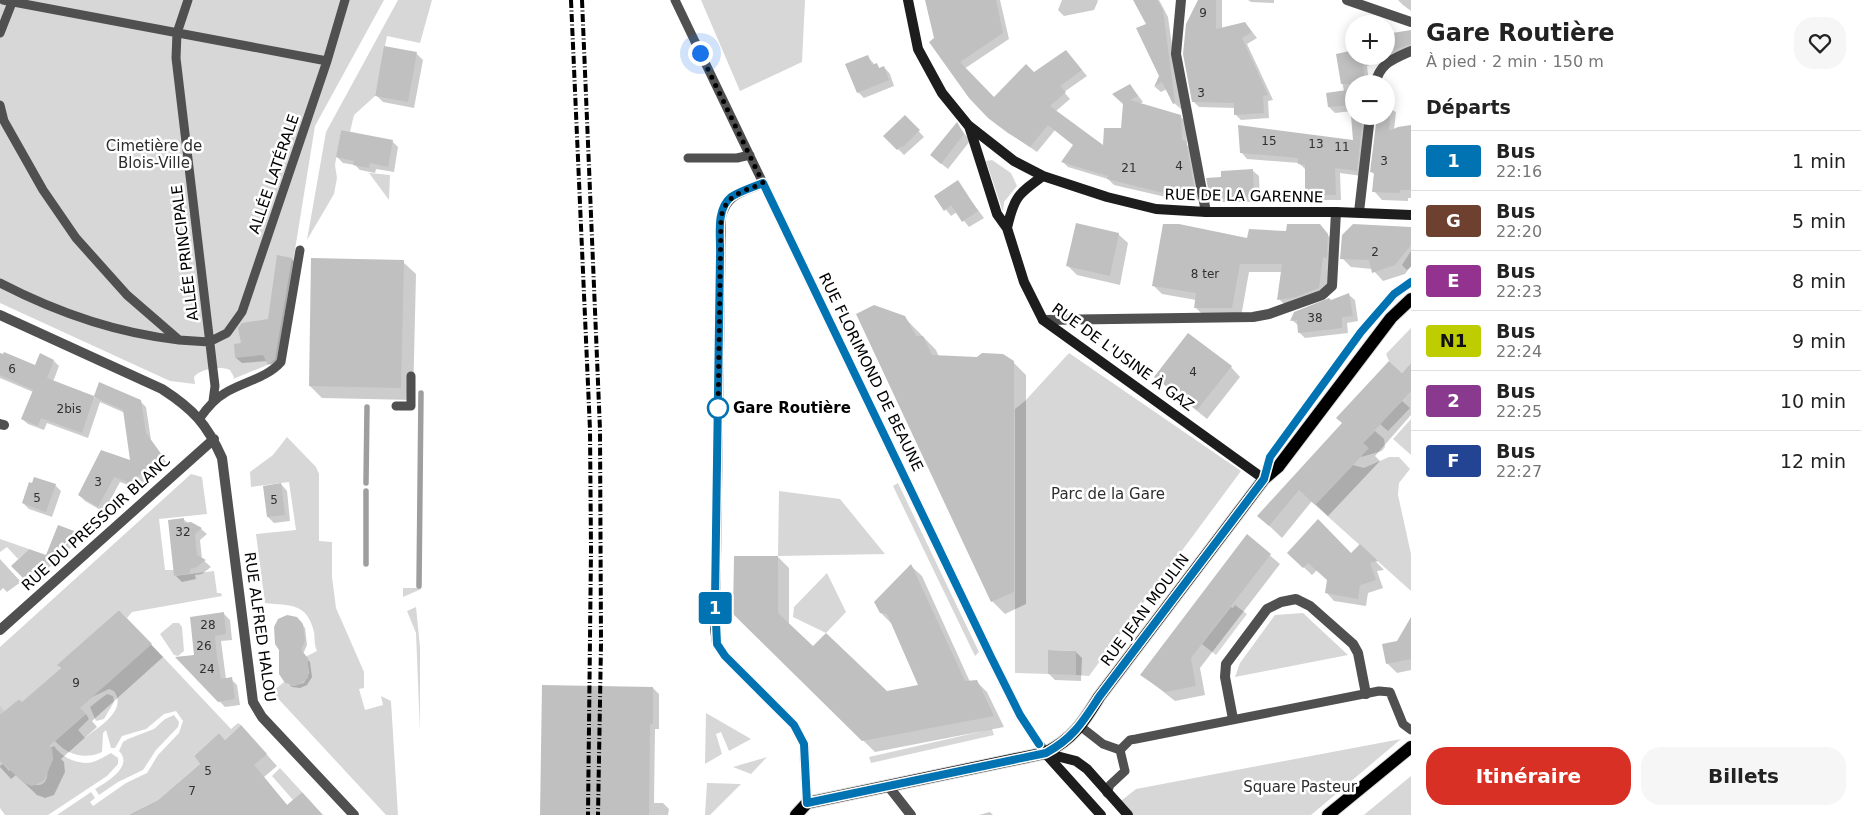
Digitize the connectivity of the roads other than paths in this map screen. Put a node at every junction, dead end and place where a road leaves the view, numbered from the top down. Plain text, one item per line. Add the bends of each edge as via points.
1 (188, 0) edge
2 (345, 0) edge
3 (675, 0) edge
4 (908, 0) edge
5 (1181, 0) edge
6 (1347, 0) edge
7 (9, 1) edge
8 (1411, 22) edge
9 (0, 33) edge
10 (177, 33) junction
11 (1411, 51) edge
12 (327, 61) junction
13 (1378, 75) edge
14 (0, 105) edge
15 (968, 124) junction
16 (1369, 125) edge
17 (750, 155) junction
18 (688, 158) dead end
19 (1043, 176) junction
20 (763, 183) junction
21 (1206, 212) junction
22 (1336, 212) junction
23 (1359, 212) junction
24 (1411, 215) edge
25 (1007, 228) junction
26 (300, 250) dead end
27 (1411, 282) edge
28 (0, 283) edge
29 (1411, 299) edge
30 (0, 315) edge
31 (1043, 320) junction
32 (179, 340) junction
33 (209, 342) junction
34 (411, 376) dead end
35 (213, 401) junction
36 (396, 406) dead end
37 (200, 418) junction
38 (214, 439) junction
39 (1264, 479) junction
40 (0, 630) edge
41 (1366, 694) junction
42 (1233, 719) junction
43 (1080, 726) junction
44 (1411, 730) edge
45 (1411, 748) edge
46 (1120, 750) junction
47 (1046, 753) junction
48 (889, 787) junction
49 (1108, 793) junction
50 (807, 803) junction
51 (354, 815) edge
52 (796, 815) edge
53 (911, 815) edge
54 (1101, 815) edge
55 (1128, 815) edge
56 (1328, 815) edge

1 - 10 lane, ALLÉE PRINCIPALE
2 - 12 lane, ALLÉE LATÉRALE
3 - 17 lane, RUE FLORIMOND DE BEAUNE
4 - 15 street, RUE DE LA GARENNE via 918,49 942,93
5 - 21 street via 1176,54
6 - 8 street
7 - 9 lane
7 - 10 lane
10 - 12 lane
10 - 33 lane, ALLÉE PRINCIPALE via 176,58
11 - 13 street via 1386,62
12 - 33 lane, ALLÉE LATÉRALE via 242,312 227,333
14 - 32 lane via 4,121 76,238 127,294
15 - 19 street, RUE DE LA GARENNE via 1014,161
15 - 25 street, RUE DE L'USINE À GAZ via 997,214
16 - 23 street
17 - 18 lane
17 - 20 lane, RUE FLORIMOND DE BEAUNE
19 - 21 street, RUE DE LA GARENNE via 1156,209
19 - 25 street via 1022,190 1011,209
20 - 47 street, RUE FLORIMOND DE BEAUNE via 991,657 1020,715
20 - 50 street via 732,197 724,205 721,217 717,644 801,736
21 - 22 street, RUE DE LA GARENNE
22 - 23 street, RUE DE LA GARENNE
22 - 31 street via 1332,286 1322,296 1269,314 1234,319
23 - 24 street, RUE DE LA GARENNE
25 - 31 street, RUE DE L'USINE À GAZ via 1024,282
26 - 35 lane via 281,362 274,370
27 - 39 lane, RUE JEAN MOULIN via 1394,294 1361,332 1270,457
28 - 32 lane via 32,300 97,324 140,336
29 - 39 main road, RUE JEAN MOULIN via 1391,318 1278,467
30 - 37 street, RUE ALFRED HALOU via 162,389
31 - 39 street, RUE DE L'USINE À GAZ
32 - 33 lane
33 - 35 lane, ALLÉE PRINCIPALE via 215,386
34 - 36 lane via 411,406
35 - 37 lane
37 - 38 street, RUE ALFRED HALOU
38 - 40 street, RUE DU PRESSOIR BLANC
38 - 51 street, RUE ALFRED HALOU via 222,458 253,702 262,717
39 - 43 main road, RUE JEAN MOULIN
41 - 42 lane
41 - 42 street via 1358,653 1353,644 1310,606 1296,599 1280,602 1267,609 1226,664 1225,677
41 - 44 lane via 1390,692 1403,724
42 - 46 lane via 1130,740
43 - 46 lane via 1103,744
43 - 47 main road, RUE JEAN MOULIN via 1063,744
45 - 56 main road
46 - 49 lane via 1125,771 1110,786
47 - 48 main road, RUE JEAN MOULIN
47 - 49 street via 1076,761
47 - 54 street
48 - 50 main road, RUE JEAN MOULIN
48 - 53 street
49 - 55 street
50 - 52 main road

